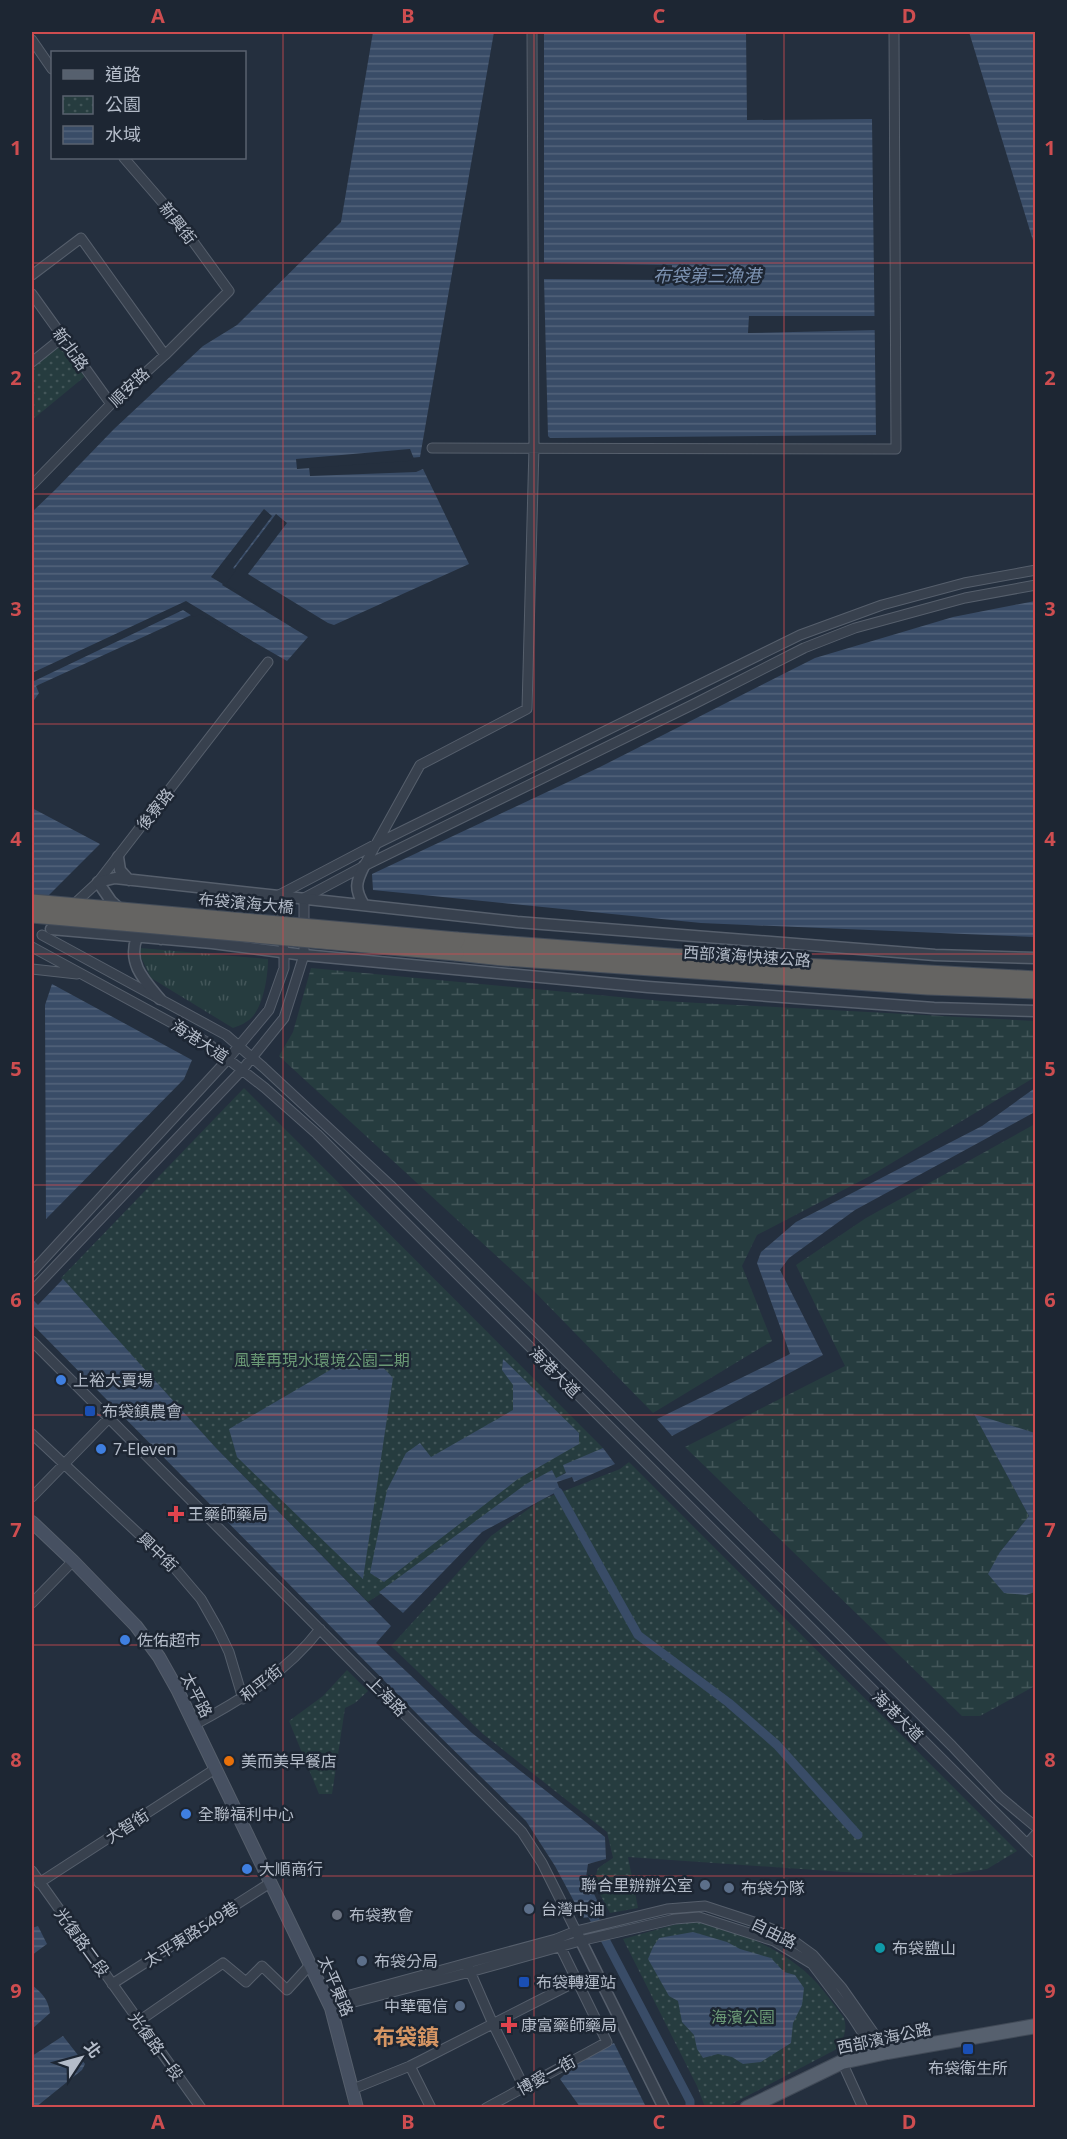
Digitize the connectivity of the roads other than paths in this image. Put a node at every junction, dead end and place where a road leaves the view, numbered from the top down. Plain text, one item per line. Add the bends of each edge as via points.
1 (532, 32) edge
2 (894, 32) edge
3 (32, 40) edge
4 (51, 68) edge
5 (125, 159) edge
6 (32, 275) edge
7 (229, 291) joint
8 (32, 294) edge
9 (63, 337) junction
10 (165, 355) junction
11 (32, 362) edge
12 (111, 404) junction
13 (534, 447) junction
14 (432, 448) dead end
15 (32, 485) edge
16 (1035, 570) edge
17 (1035, 585) edge
18 (267, 662) dead end
19 (378, 843) junction
20 (118, 857) junction
21 (364, 866) junction
22 (129, 880) junction
23 (98, 882) junction
24 (277, 896) junction
25 (304, 898) junction
26 (32, 902) edge
27 (364, 905) junction
28 (32, 915) edge
29 (46, 932) junction
30 (137, 937) junction
31 (161, 939) junction
32 (457, 946) junction
33 (32, 947) edge
34 (285, 952) junction
35 (304, 955) junction
36 (1035, 958) edge
37 (32, 969) edge
38 (84, 975) junction
39 (1034, 988) edge
40 (160, 999) junction
41 (1035, 1011) edge
42 (239, 1046) junction
43 (252, 1058) junction
44 (228, 1059) junction
45 (242, 1070) junction
46 (32, 1272) edge
47 (32, 1291) edge
48 (32, 1341) edge
49 (110, 1418) junction
50 (32, 1434) edge
51 (64, 1465) junction
52 (32, 1497) edge
53 (32, 1522) edge
54 (73, 1561) junction
55 (32, 1603) edge
56 (320, 1629) junction
57 (243, 1699) junction
58 (194, 1725) junction
59 (215, 1769) junction
60 (1035, 1827) edge
61 (1035, 1834) edge
62 (1027, 1844) junction
63 (1035, 1853) edge
64 (32, 1871) edge
65 (39, 1883) junction
66 (270, 1883) junction
67 (583, 1935) junction
68 (558, 1943) junction
69 (310, 1965) junction
70 (468, 1968) junction
71 (575, 1978) junction
72 (112, 1984) junction
73 (329, 2005) junction
74 (139, 2021) junction
75 (493, 2024) junction
76 (1035, 2026) edge
77 (882, 2053) junction
78 (842, 2062) junction
79 (410, 2066) junction
80 (524, 2087) junction
81 (353, 2089) junction
82 (201, 2108) edge
83 (357, 2108) edge
84 (431, 2108) edge
85 (486, 2108) edge
86 (664, 2108) edge
87 (747, 2108) edge
88 (863, 2108) edge

1 - 13 street
2 - 13 street via 896,449
3 - 4 street
5 - 7 street, 新興街 via 176,218
6 - 10 street via 81,238
7 - 10 street, 順安路
8 - 9 street, 新北路
9 - 11 street
9 - 12 street, 新北路
10 - 12 street, 順安路
12 - 15 street, 順安路
13 - 14 street
13 - 19 street via 527,709 420,765
16 - 19 street via 892,602 800,635
17 - 21 street via 965,598 855,628 804,648
18 - 20 street, 後寮路
19 - 21 street
19 - 24 street
20 - 22 street via 120,870
20 - 23 street, 後寮路
21 - 25 street
21 - 27 street via 356,883
22 - 23 street
22 - 24 street
23 - 29 street, 後寮路
23 - 31 street via 111,901 145,931
24 - 25 street
24 - 34 street
25 - 27 street
25 - 35 street
26 - 32 highway, 布袋濱海大橋, bridge
27 - 36 street via 517,922 831,947
28 - 32 highway, 布袋濱海大橋, bridge
29 - 30 street
29 - 33 street, 後寮路
29 - 40 street, 海港大道
30 - 31 street
30 - 40 street via 132,949 140,975
31 - 34 street
32 - 39 highway, 西部濱海快速公路 via 503,958 847,981
33 - 38 street, 海港大道
34 - 35 street
34 - 42 street via 284,968 269,1010
35 - 41 street via 763,997
35 - 43 street via 284,1018
37 - 38 street
38 - 44 street, 海港大道 via 205,1041
40 - 42 street, 海港大道
42 - 43 street, 海港大道
42 - 44 street
43 - 45 street
43 - 60 street, 海港大道 via 390,1185 1000,1797
44 - 45 street, 海港大道
44 - 46 street
45 - 47 street
45 - 62 street, 海港大道 via 317,1134
48 - 49 street, 上海路
49 - 51 street
49 - 56 street, 上海路
50 - 51 street, 興中街
51 - 52 street
51 - 57 street, 興中街 via 172,1565 201,1599 229,1652
53 - 54 main road, 太平路
54 - 55 street
54 - 58 main road, 太平路 via 136,1626 159,1657
56 - 57 street, 和平街 via 263,1685
56 - 67 street, 上海路 via 522,1832
57 - 58 street, 和平街
58 - 59 main road, 太平路
59 - 65 street, 大智街
59 - 66 main road, 太平路
61 - 62 street
62 - 63 street, 海港大道
64 - 65 street, 光復路二段
65 - 72 street, 光復路二段
66 - 69 main road, 太平東路
66 - 72 street, 太平東路549巷
67 - 68 street
67 - 77 street, 自由路 via 667,1909 705,1906 757,1923 783,1934 813,1955 835,1979
67 - 86 street, 上海路
68 - 70 street
68 - 71 street
69 - 73 main road, 太平東路
69 - 74 street via 287,1989 262,1966 246,1982 223,1963
70 - 73 street
70 - 75 street
71 - 75 street
71 - 80 street, 博愛一街 via 607,2042
72 - 74 street, 光復路一段
73 - 81 main road, 太平東路
74 - 82 street, 光復路一段
75 - 79 street
75 - 80 street
76 - 77 main road, 西部濱海公路
77 - 78 main road, 西部濱海公路
78 - 87 main road, 西部濱海公路
78 - 88 street
79 - 81 street
79 - 84 street
80 - 85 street, 博愛一街
81 - 83 main road, 太平東路

